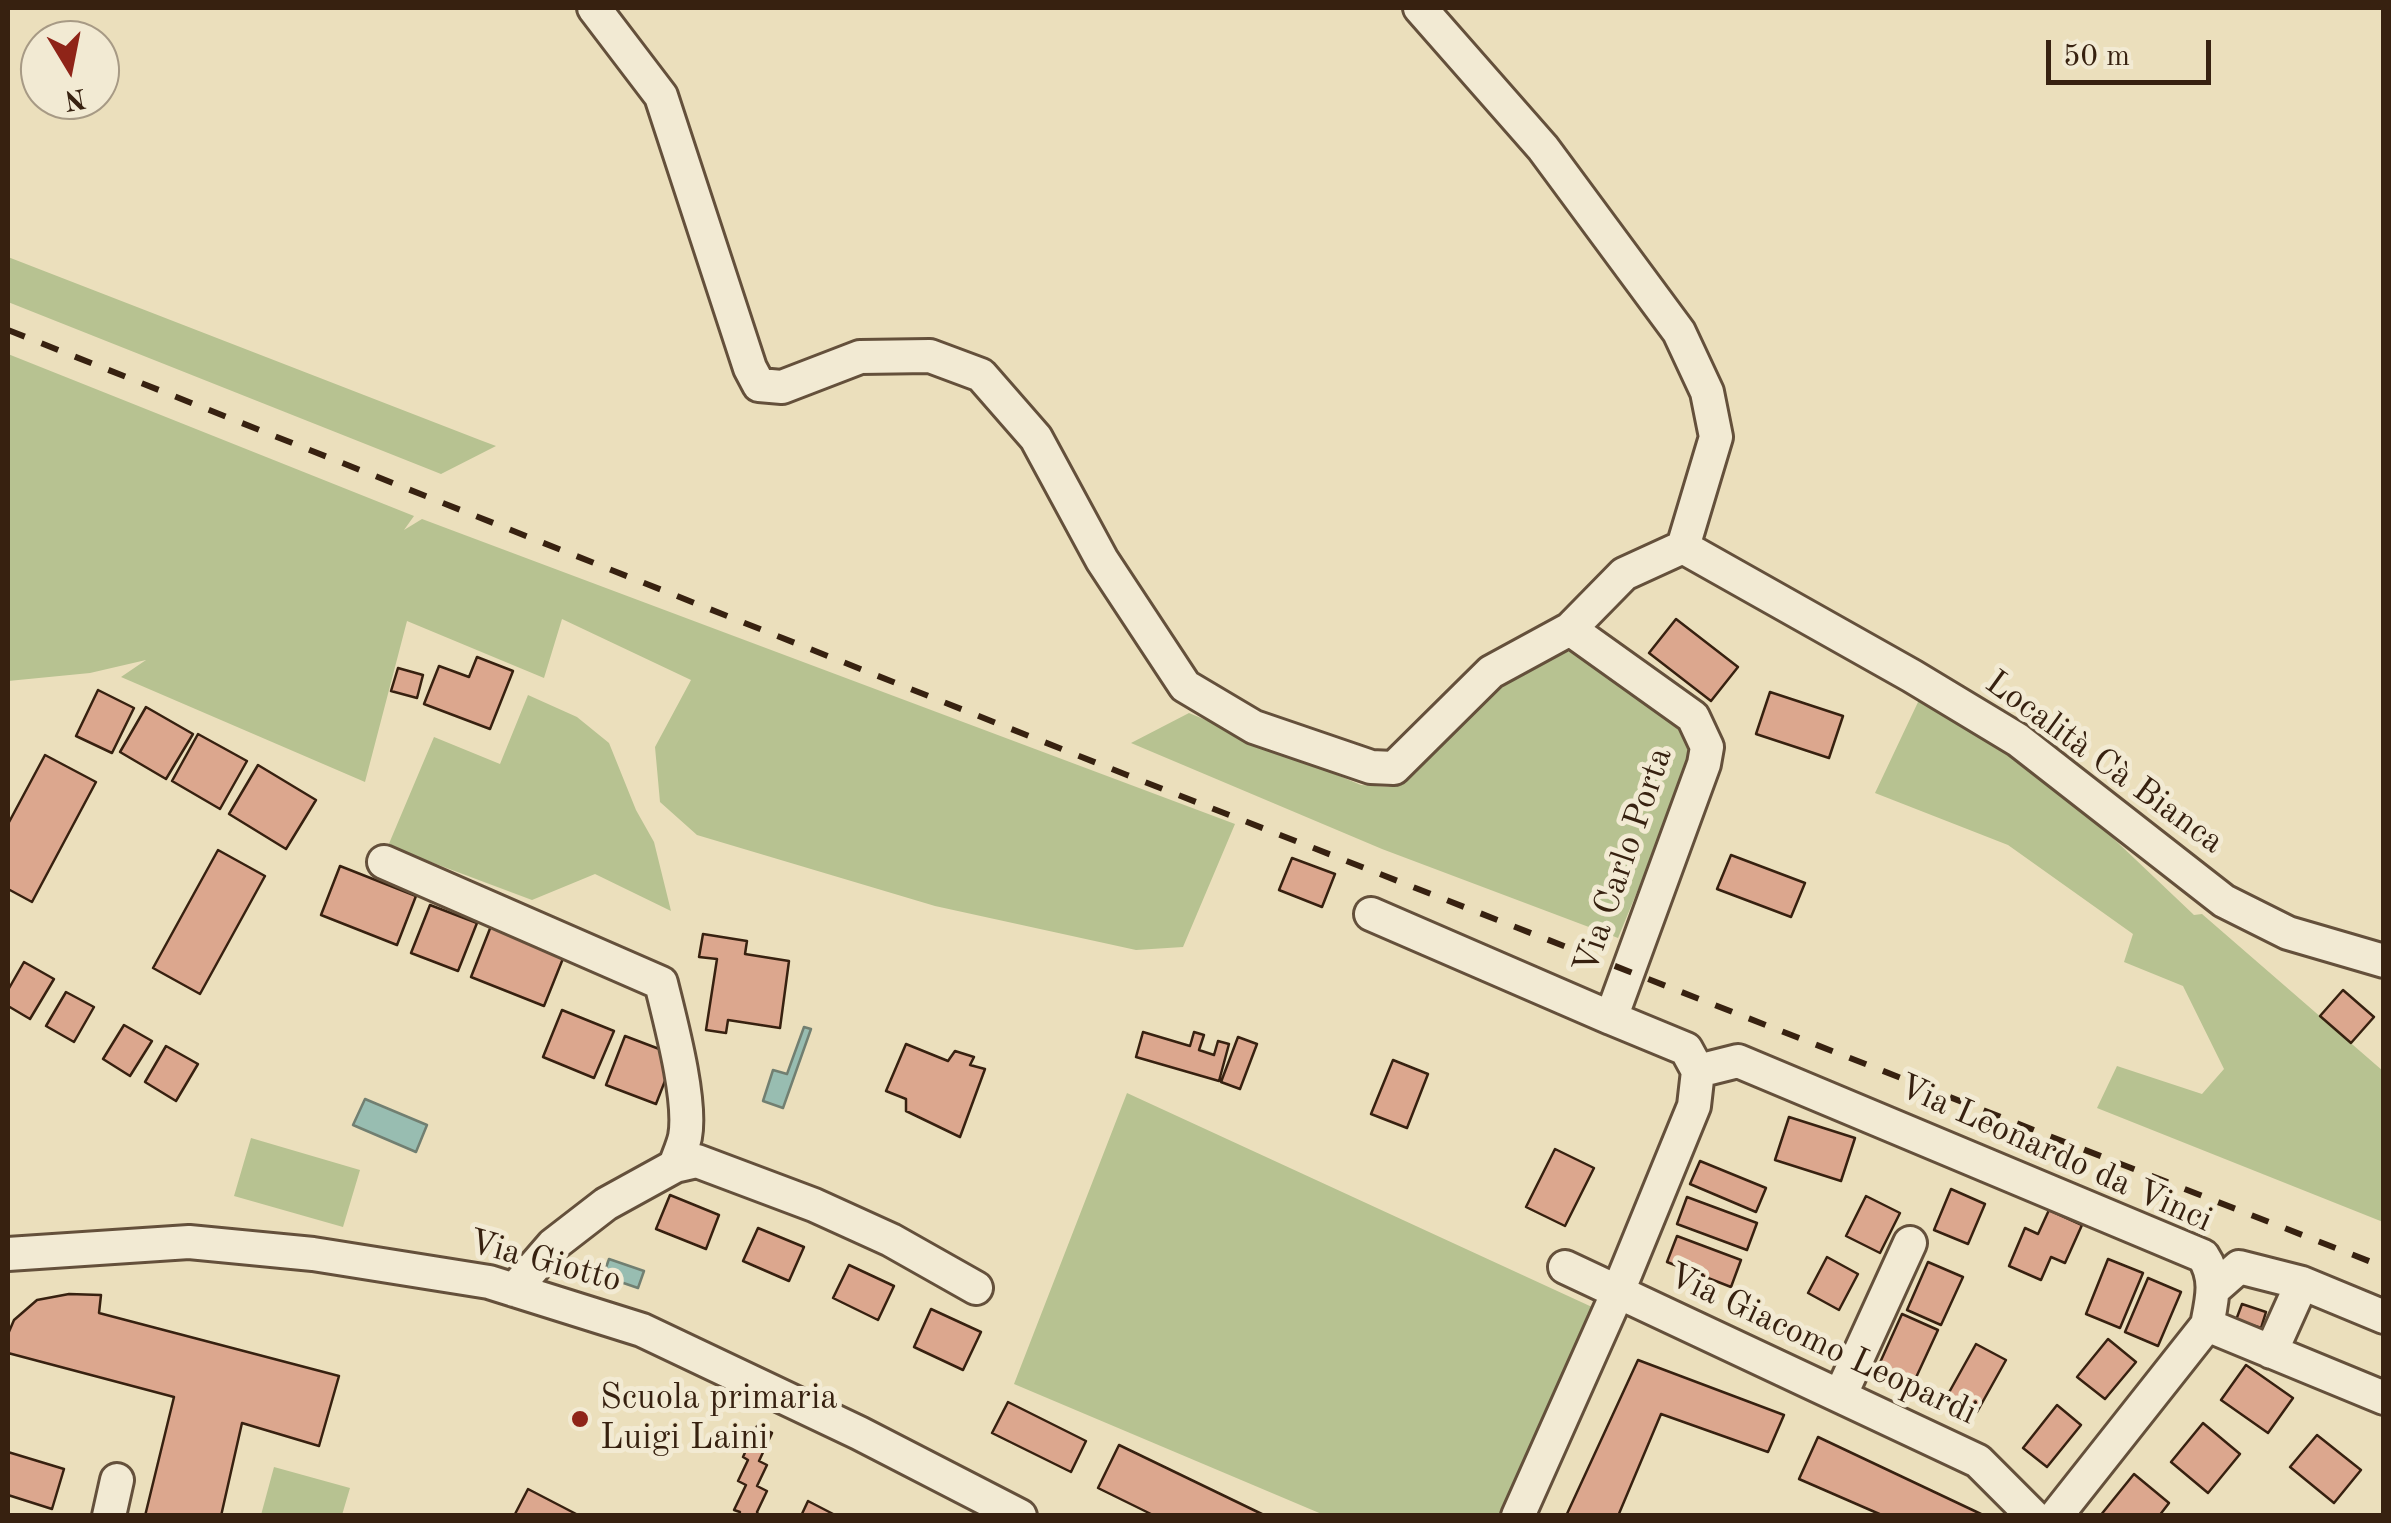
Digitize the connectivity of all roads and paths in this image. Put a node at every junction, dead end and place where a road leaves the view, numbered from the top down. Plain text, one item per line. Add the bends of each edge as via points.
1 (594, 8) edge
2 (1420, 8) edge
3 (1683, 548) junction
4 (1570, 629) junction
5 (384, 862) dead end
6 (1371, 914) dead end
7 (2384, 960) edge
8 (1611, 1018) junction
9 (1698, 1072) junction
10 (675, 1166) junction
11 (1910, 1244) dead end
12 (8, 1254) edge
13 (1565, 1267) dead end
14 (2302, 1282) junction
15 (976, 1288) dead end
16 (2214, 1289) junction
17 (514, 1290) junction
18 (1617, 1294) junction
19 (2384, 1317) edge
20 (2207, 1325) junction
21 (2271, 1352) junction
22 (1841, 1394) junction
23 (2384, 1398) edge
24 (117, 1480) dead end
25 (109, 1516) edge
26 (1020, 1516) edge
27 (1518, 1516) edge
28 (2033, 1516) edge
29 (2056, 1516) edge

1 - 4 street via 662,96 759,385 782,387 860,358 930,356 981,375 1036,438 1102,560 1185,686 1254,727 1371,767 1394,768 1490,672
2 - 3 street via 1544,148 1678,332 1706,392 1716,437
3 - 4 street via 1624,574
3 - 7 street, Località Cà Bianca via 2018,740 2224,902 2288,933
4 - 8 street, Via Carlo Porta via 1693,717 1707,748
5 - 10 street via 661,983 685,1112
6 - 8 street
8 - 9 street, Via Carlo Porta via 1686,1049
9 - 16 street, Via Leonardo da Vinci via 1738,1061 2203,1256
9 - 18 street via 1694,1106
10 - 15 street via 697,1161 814,1205
10 - 17 street via 606,1204 553,1245
11 - 22 street
12 - 17 street, Via Giotto via 190,1242 313,1254
13 - 18 street, Via Giacomo Leopardi
14 - 16 street via 2239,1267
14 - 19 street
14 - 21 street
16 - 20 street, Via Leonardo da Vinci
17 - 26 street, Via Giotto via 642,1330
18 - 22 street, Via Giacomo Leopardi
18 - 27 street
20 - 21 street
20 - 29 street, Via Leonardo da Vinci
21 - 23 street
22 - 28 street, Via Giacomo Leopardi via 1978,1461
24 - 25 street

